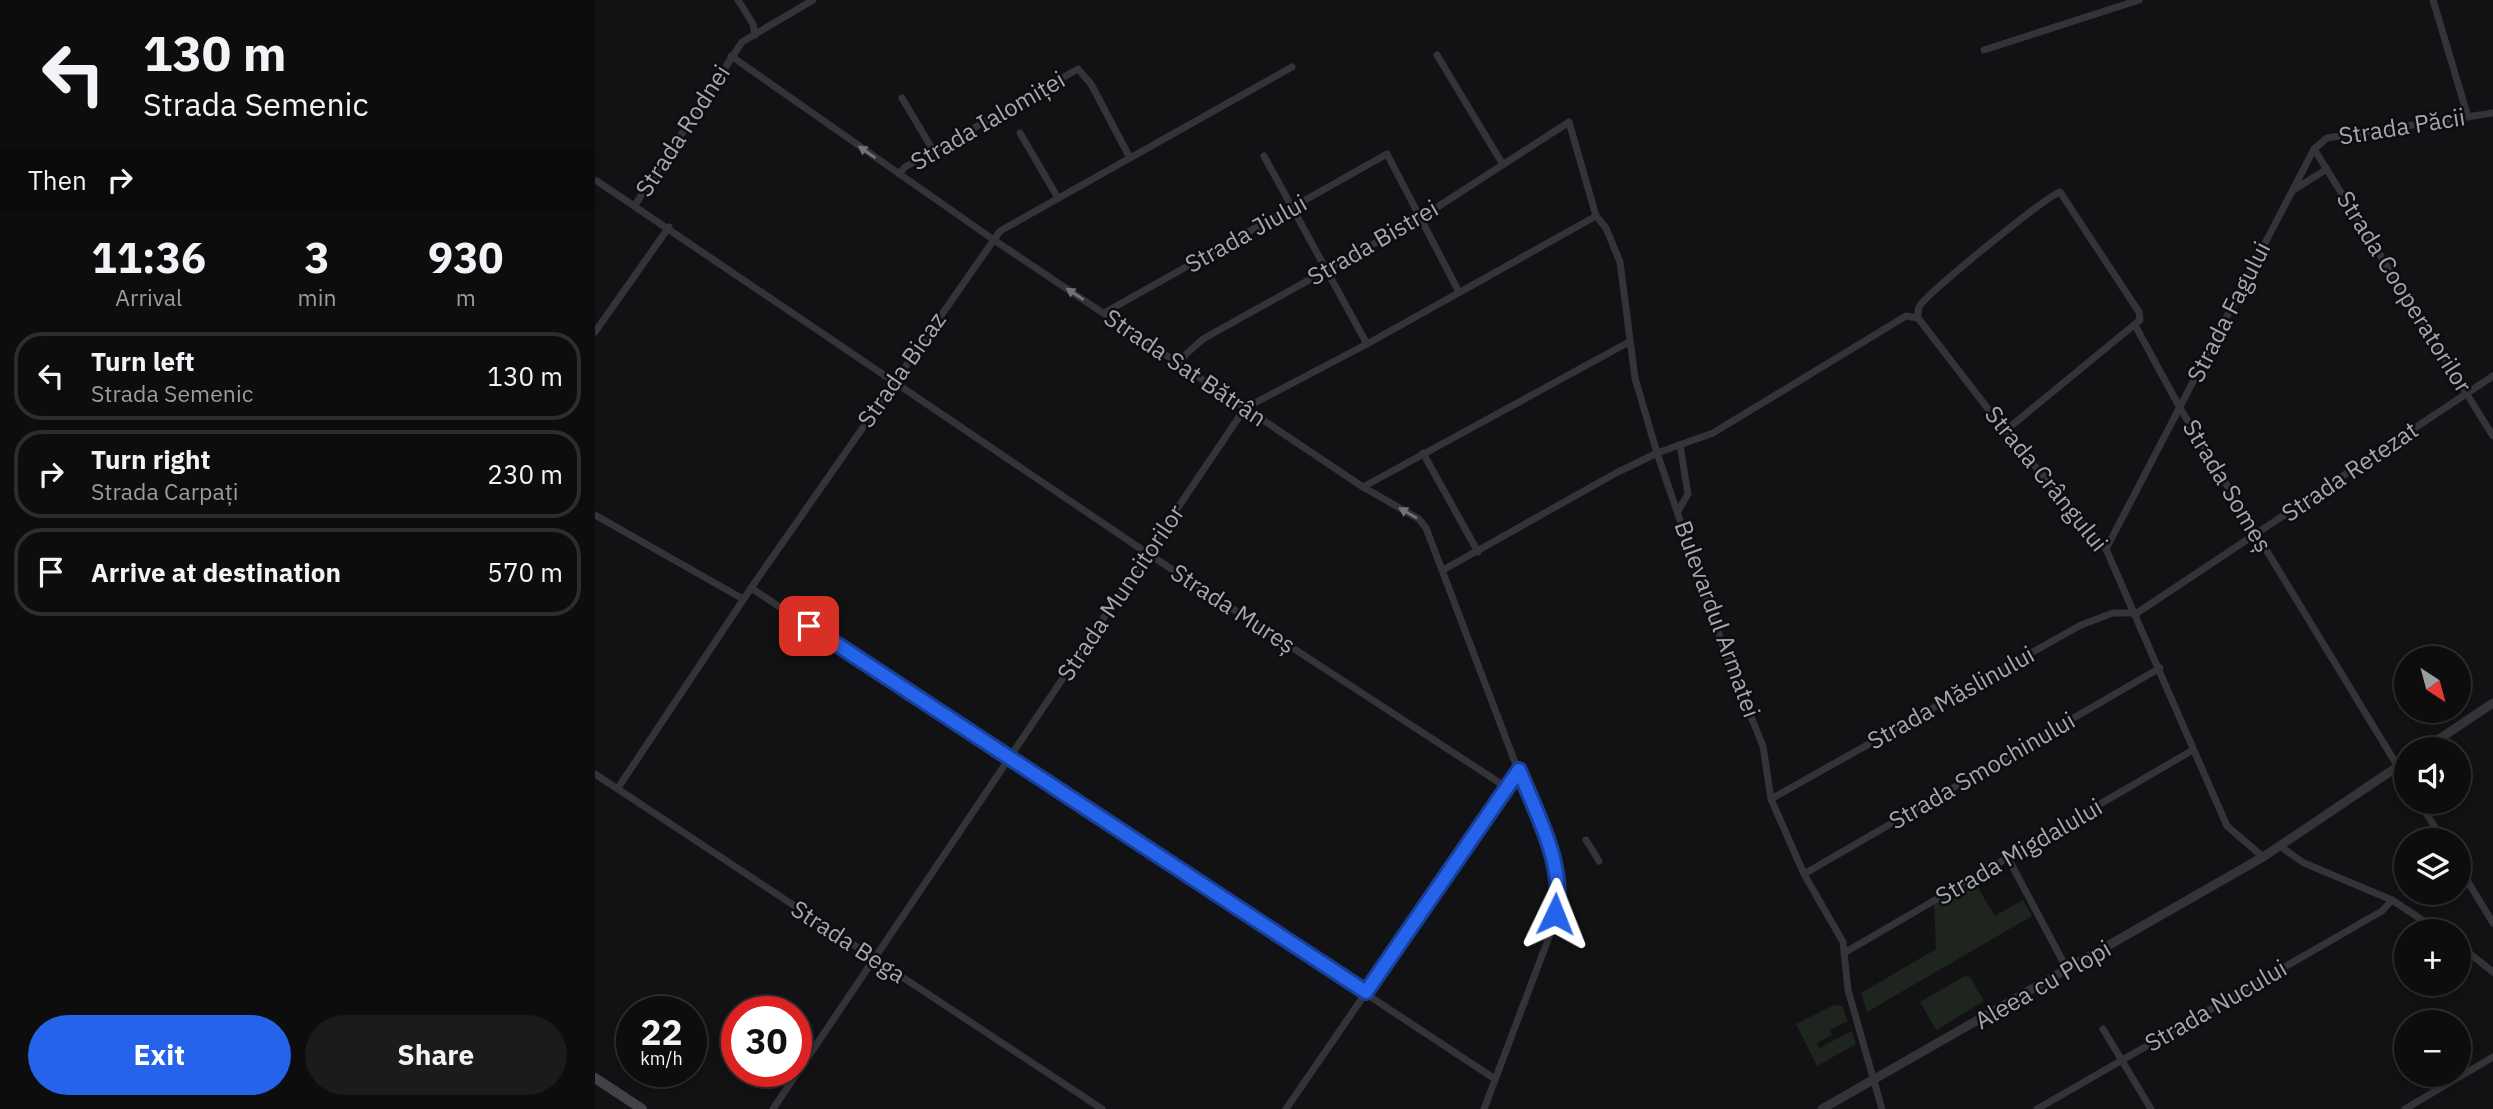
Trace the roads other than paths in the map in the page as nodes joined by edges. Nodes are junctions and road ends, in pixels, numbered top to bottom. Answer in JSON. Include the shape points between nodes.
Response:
{"nodes":[{"id":1,"x":738,"y":0,"type":"edge"},
{"id":2,"x":813,"y":0,"type":"edge"},
{"id":3,"x":2139,"y":0,"type":"edge"},
{"id":4,"x":2433,"y":0,"type":"edge"},
{"id":5,"x":755,"y":35,"type":"junction"},
{"id":6,"x":1985,"y":50,"type":"dead end"},
{"id":7,"x":1437,"y":55,"type":"dead end"},
{"id":8,"x":731,"y":56,"type":"junction"},
{"id":9,"x":1291,"y":67,"type":"dead end"},
{"id":10,"x":902,"y":98,"type":"dead end"},
{"id":11,"x":2493,"y":113,"type":"edge"},
{"id":12,"x":2467,"y":117,"type":"junction"},
{"id":13,"x":1569,"y":122,"type":"joint"},
{"id":14,"x":1020,"y":133,"type":"dead end"},
{"id":15,"x":2314,"y":149,"type":"junction"},
{"id":16,"x":933,"y":150,"type":"junction"},
{"id":17,"x":1264,"y":156,"type":"dead end"},
{"id":18,"x":1130,"y":158,"type":"junction"},
{"id":19,"x":1502,"y":163,"type":"junction"},
{"id":20,"x":2327,"y":169,"type":"junction"},
{"id":21,"x":899,"y":174,"type":"junction"},
{"id":22,"x":597,"y":181,"type":"dead end"},
{"id":23,"x":2292,"y":191,"type":"junction"},
{"id":24,"x":1058,"y":198,"type":"junction"},
{"id":25,"x":635,"y":205,"type":"junction"},
{"id":26,"x":1292,"y":208,"type":"junction"},
{"id":27,"x":1596,"y":216,"type":"junction"},
{"id":28,"x":1422,"y":217,"type":"junction"},
{"id":29,"x":669,"y":228,"type":"junction"},
{"id":30,"x":994,"y":240,"type":"junction"},
{"id":31,"x":1325,"y":270,"type":"junction"},
{"id":32,"x":1459,"y":292,"type":"junction"},
{"id":33,"x":1104,"y":313,"type":"junction"},
{"id":34,"x":1918,"y":318,"type":"junction"},
{"id":35,"x":2136,"y":327,"type":"junction"},
{"id":36,"x":595,"y":332,"type":"edge"},
{"id":37,"x":1629,"y":342,"type":"junction"},
{"id":38,"x":1367,"y":344,"type":"junction"},
{"id":39,"x":1180,"y":365,"type":"junction"},
{"id":40,"x":2493,"y":376,"type":"edge"},
{"id":41,"x":894,"y":381,"type":"junction"},
{"id":42,"x":2467,"y":393,"type":"junction"},
{"id":43,"x":1245,"y":408,"type":"junction"},
{"id":44,"x":2179,"y":408,"type":"junction"},
{"id":45,"x":2005,"y":431,"type":"junction"},
{"id":46,"x":2493,"y":436,"type":"edge"},
{"id":47,"x":1680,"y":445,"type":"junction"},
{"id":48,"x":1423,"y":453,"type":"junction"},
{"id":49,"x":1657,"y":453,"type":"junction"},
{"id":50,"x":1363,"y":487,"type":"junction"},
{"id":51,"x":1678,"y":511,"type":"junction"},
{"id":52,"x":595,"y":515,"type":"edge"},
{"id":53,"x":2256,"y":536,"type":"junction"},
{"id":54,"x":2106,"y":549,"type":"junction"},
{"id":55,"x":1478,"y":552,"type":"junction"},
{"id":56,"x":1147,"y":553,"type":"junction"},
{"id":57,"x":1443,"y":570,"type":"junction"},
{"id":58,"x":751,"y":588,"type":"junction"},
{"id":59,"x":743,"y":599,"type":"junction"},
{"id":60,"x":2137,"y":613,"type":"junction"},
{"id":61,"x":2160,"y":668,"type":"junction"},
{"id":62,"x":2493,"y":703,"type":"edge"},
{"id":63,"x":2442,"y":737,"type":"edge"},
{"id":64,"x":2193,"y":750,"type":"junction"},
{"id":65,"x":2394,"y":752,"type":"edge"},
{"id":66,"x":1011,"y":759,"type":"junction"},
{"id":67,"x":2394,"y":769,"type":"edge"},
{"id":68,"x":1519,"y":770,"type":"junction"},
{"id":69,"x":595,"y":774,"type":"edge"},
{"id":70,"x":1506,"y":787,"type":"junction"},
{"id":71,"x":618,"y":788,"type":"junction"},
{"id":72,"x":1771,"y":799,"type":"junction"},
{"id":73,"x":1586,"y":839,"type":"dead end"},
{"id":74,"x":2281,"y":847,"type":"junction"},
{"id":75,"x":2008,"y":858,"type":"junction"},
{"id":76,"x":2263,"y":858,"type":"junction"},
{"id":77,"x":1599,"y":861,"type":"dead end"},
{"id":78,"x":1804,"y":874,"type":"junction"},
{"id":79,"x":2471,"y":887,"type":"edge"},
{"id":80,"x":2392,"y":900,"type":"junction"},
{"id":81,"x":2421,"y":919,"type":"edge"},
{"id":82,"x":2493,"y":923,"type":"edge"},
{"id":83,"x":1844,"y":953,"type":"junction"},
{"id":84,"x":2471,"y":955,"type":"edge"},
{"id":85,"x":875,"y":959,"type":"junction"},
{"id":86,"x":2068,"y":971,"type":"junction"},
{"id":87,"x":2493,"y":972,"type":"edge"},
{"id":88,"x":1366,"y":992,"type":"junction"},
{"id":89,"x":2103,"y":1029,"type":"dead end"},
{"id":90,"x":2493,"y":1057,"type":"edge"},
{"id":91,"x":2122,"y":1060,"type":"junction"},
{"id":92,"x":595,"y":1078,"type":"edge"},
{"id":93,"x":1495,"y":1079,"type":"junction"},
{"id":94,"x":1873,"y":1080,"type":"junction"},
{"id":95,"x":642,"y":1109,"type":"edge"},
{"id":96,"x":773,"y":1109,"type":"edge"},
{"id":97,"x":1102,"y":1109,"type":"edge"},
{"id":98,"x":1286,"y":1109,"type":"edge"},
{"id":99,"x":1484,"y":1109,"type":"edge"},
{"id":100,"x":1822,"y":1109,"type":"edge"},
{"id":101,"x":1882,"y":1109,"type":"edge"},
{"id":102,"x":2037,"y":1109,"type":"edge"},
{"id":103,"x":2151,"y":1109,"type":"edge"},
{"id":104,"x":2405,"y":1109,"type":"edge"}],
"edges":[{"from":1,"to":5,"type":"street"},
{"from":2,"to":5,"type":"street","name":"Strada Rodnei"},
{"from":3,"to":6,"type":"street"},
{"from":4,"to":12,"type":"street"},
{"from":5,"to":8,"type":"street","name":"Strada Rodnei"},
{"from":7,"to":19,"type":"street"},
{"from":21,"to":8,"type":"street","name":"Strada Sat Bătrân","one_way":true},
{"from":8,"to":25,"type":"street","name":"Strada Rodnei"},
{"from":9,"to":18,"type":"street","name":"Strada Bicaz"},
{"from":10,"to":16,"type":"street"},
{"from":11,"to":12,"type":"street","name":"Strada Păcii"},
{"from":12,"to":15,"type":"street","name":"Strada Păcii","via":[[2327,138]]},
{"from":13,"to":19,"type":"street","name":"Strada Bistrei"},
{"from":13,"to":27,"type":"street","name":"Bulevardul Armatei"},
{"from":14,"to":24,"type":"street"},
{"from":15,"to":20,"type":"street","name":"Strada Cooperatorilor"},
{"from":15,"to":23,"type":"street","name":"Strada Fagului"},
{"from":16,"to":18,"type":"street","name":"Strada Ialomiței","via":[[1078,69],[1091,84]]},
{"from":16,"to":21,"type":"street","name":"Strada Ialomiței"},
{"from":17,"to":26,"type":"street"},
{"from":18,"to":24,"type":"street","name":"Strada Bicaz"},
{"from":19,"to":28,"type":"street","name":"Strada Bistrei"},
{"from":20,"to":23,"type":"street"},
{"from":20,"to":42,"type":"street","name":"Strada Cooperatorilor"},
{"from":21,"to":30,"type":"street","name":"Strada Sat Bătrân"},
{"from":22,"to":25,"type":"street","name":"Strada Mureș"},
{"from":23,"to":44,"type":"street","name":"Strada Fagului"},
{"from":24,"to":30,"type":"street","name":"Strada Bicaz","via":[[1000,231]]},
{"from":25,"to":29,"type":"street","name":"Strada Mureș"},
{"from":26,"to":28,"type":"street","name":"Strada Jiului","via":[[1388,154]]},
{"from":26,"to":31,"type":"street"},
{"from":26,"to":33,"type":"street","name":"Strada Jiului"},
{"from":27,"to":32,"type":"street","name":"Strada Muncitorilor"},
{"from":27,"to":37,"type":"street","name":"Bulevardul Armatei","via":[[1620,262]]},
{"from":28,"to":31,"type":"street","name":"Strada Bistrei"},
{"from":28,"to":32,"type":"street"},
{"from":29,"to":36,"type":"street","name":"Strada Rodnei"},
{"from":29,"to":41,"type":"street","name":"Strada Mureș"},
{"from":33,"to":30,"type":"street","name":"Strada Sat Bătrân","one_way":true},
{"from":30,"to":41,"type":"street","name":"Strada Bicaz"},
{"from":31,"to":38,"type":"street"},
{"from":31,"to":39,"type":"street","name":"Strada Bistrei","via":[[1203,339]]},
{"from":32,"to":38,"type":"street","name":"Strada Muncitorilor"},
{"from":33,"to":39,"type":"street","name":"Strada Sat Bătrân"},
{"from":34,"to":35,"type":"street","name":"Strada Someș","via":[[1918,308],[1932,294],[2060,192],[2139,312]]},
{"from":34,"to":45,"type":"street","name":"Strada Crângului"},
{"from":34,"to":47,"type":"street","via":[[1906,316],[1713,432]]},
{"from":35,"to":44,"type":"street","name":"Strada Someș"},
{"from":35,"to":45,"type":"street"},
{"from":37,"to":48,"type":"street"},
{"from":37,"to":49,"type":"street","name":"Bulevardul Armatei","via":[[1638,393]]},
{"from":38,"to":43,"type":"street","name":"Strada Muncitorilor"},
{"from":39,"to":43,"type":"street","name":"Strada Sat Bătrân"},
{"from":40,"to":42,"type":"street","name":"Strada Retezat"},
{"from":41,"to":56,"type":"street","name":"Strada Mureș"},
{"from":41,"to":58,"type":"street","name":"Strada Bicaz"},
{"from":42,"to":46,"type":"street","name":"Strada Cooperatorilor"},
{"from":42,"to":53,"type":"street","name":"Strada Retezat"},
{"from":43,"to":50,"type":"street","name":"Strada Sat Bătrân"},
{"from":43,"to":56,"type":"street","name":"Strada Muncitorilor"},
{"from":44,"to":53,"type":"street","name":"Strada Someș"},
{"from":44,"to":54,"type":"street","name":"Strada Fagului"},
{"from":45,"to":54,"type":"street","name":"Strada Crângului"},
{"from":47,"to":49,"type":"street"},
{"from":47,"to":51,"type":"street","via":[[1688,494]]},
{"from":48,"to":50,"type":"street"},
{"from":48,"to":55,"type":"street"},
{"from":49,"to":51,"type":"street","name":"Bulevardul Armatei"},
{"from":49,"to":55,"type":"street"},
{"from":57,"to":50,"type":"street","name":"Strada Sat Bătrân","one_way":true,"via":[[1419,519]]},
{"from":51,"to":72,"type":"street","name":"Bulevardul Armatei","via":[[1728,660],[1763,746]]},
{"from":52,"to":59,"type":"street"},
{"from":53,"to":60,"type":"street","name":"Strada Retezat"},
{"from":53,"to":65,"type":"street","name":"Strada Someș"},
{"from":54,"to":60,"type":"street","name":"Strada Crângului"},
{"from":55,"to":57,"type":"street"},
{"from":56,"to":66,"type":"street","name":"Strada Muncitorilor"},
{"from":56,"to":70,"type":"street","name":"Strada Mureș"},
{"from":57,"to":68,"type":"street","name":"Strada Sat Bătrân"},
{"from":58,"to":59,"type":"street","name":"Strada Bicaz"},
{"from":58,"to":66,"type":"street"},
{"from":59,"to":71,"type":"street","name":"Strada Bicaz"},
{"from":60,"to":61,"type":"street","name":"Strada Crângului"},
{"from":60,"to":72,"type":"street","name":"Strada Măslinului","via":[[2113,613],[2081,625]]},
{"from":61,"to":64,"type":"street","name":"Strada Crângului"},
{"from":61,"to":78,"type":"street","name":"Strada Smochinului"},
{"from":62,"to":63,"type":"street"},
{"from":64,"to":75,"type":"street","name":"Strada Migdalului"},
{"from":64,"to":76,"type":"street","name":"Strada Crângului","via":[[2227,826]]},
{"from":66,"to":85,"type":"street","name":"Strada Muncitorilor"},
{"from":66,"to":88,"type":"street"},
{"from":67,"to":74,"type":"street","name":"Aleea cu Plopi"},
{"from":68,"to":70,"type":"street"},
{"from":68,"to":93,"type":"street","name":"Strada Sat Bătrân","via":[[1551,857],[1559,900]]},
{"from":69,"to":71,"type":"street","name":"Strada Bega"},
{"from":70,"to":88,"type":"street"},
{"from":71,"to":85,"type":"street","name":"Strada Bega"},
{"from":72,"to":78,"type":"street","name":"Bulevardul Armatei"},
{"from":73,"to":77,"type":"street"},
{"from":74,"to":76,"type":"street","name":"Aleea cu Plopi"},
{"from":74,"to":80,"type":"street","via":[[2304,863]]},
{"from":75,"to":83,"type":"street","name":"Strada Migdalului"},
{"from":75,"to":86,"type":"street"},
{"from":76,"to":86,"type":"street","name":"Aleea cu Plopi"},
{"from":78,"to":83,"type":"street","name":"Bulevardul Armatei","via":[[1843,942]]},
{"from":79,"to":82,"type":"street"},
{"from":80,"to":81,"type":"street"},
{"from":80,"to":91,"type":"street","name":"Strada Nucului","via":[[2382,911]]},
{"from":83,"to":94,"type":"street","name":"Bulevardul Armatei","via":[[1848,990]]},
{"from":84,"to":87,"type":"street"},
{"from":85,"to":96,"type":"street","name":"Strada Muncitorilor"},
{"from":85,"to":97,"type":"street","name":"Strada Bega"},
{"from":86,"to":94,"type":"street","name":"Aleea cu Plopi"},
{"from":88,"to":93,"type":"street"},
{"from":88,"to":98,"type":"street"},
{"from":89,"to":91,"type":"street"},
{"from":90,"to":104,"type":"street"},
{"from":91,"to":102,"type":"street","name":"Strada Nucului"},
{"from":91,"to":103,"type":"street"},
{"from":92,"to":95,"type":"main road"},
{"from":93,"to":99,"type":"street","name":"Strada Sat Bătrân"},
{"from":94,"to":100,"type":"street","name":"Aleea cu Plopi"},
{"from":94,"to":101,"type":"street","name":"Bulevardul Armatei"}]}
